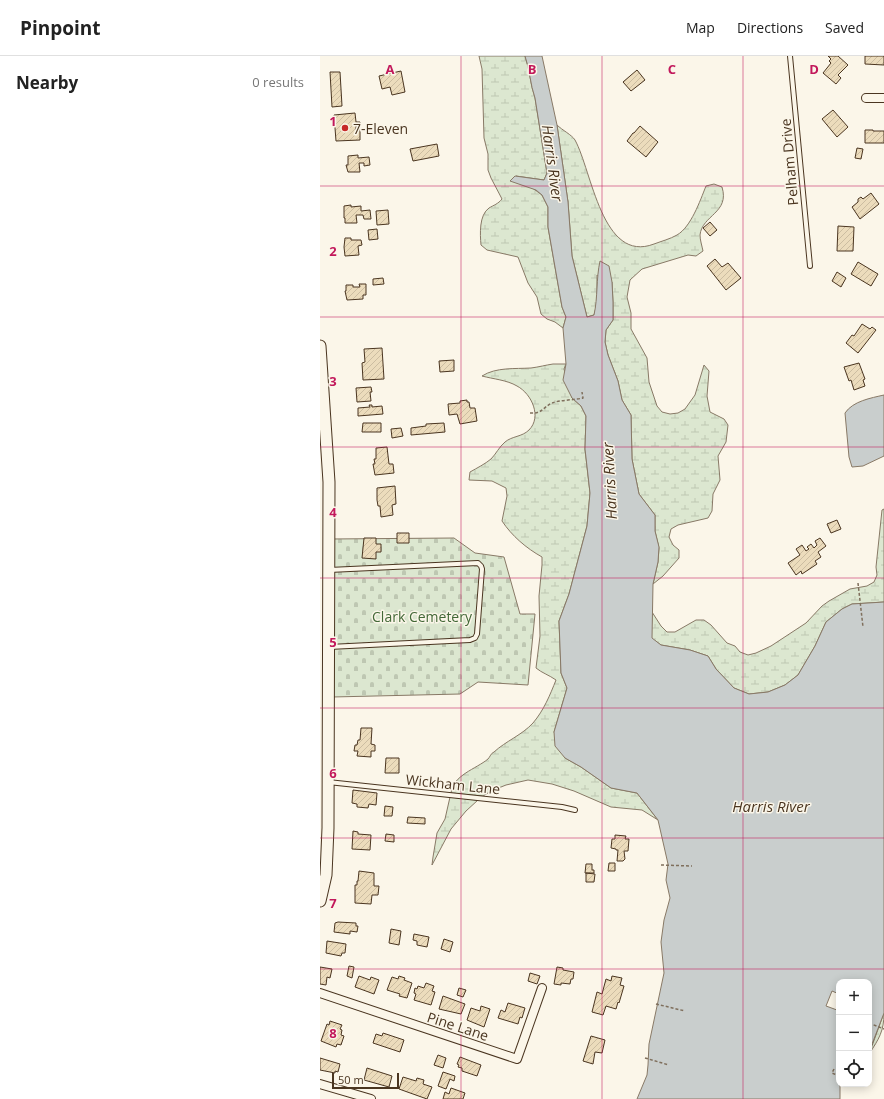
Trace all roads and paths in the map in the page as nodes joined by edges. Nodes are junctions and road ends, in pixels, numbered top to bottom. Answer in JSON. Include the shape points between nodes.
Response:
{"nodes":[{"id":1,"x":790,"y":56,"type":"edge"},
{"id":2,"x":866,"y":98,"type":"dead end"},
{"id":3,"x":884,"y":98,"type":"edge"},
{"id":4,"x":810,"y":266,"type":"dead end"},
{"id":5,"x":320,"y":346,"type":"edge"},
{"id":6,"x":582,"y":392,"type":"dead end"},
{"id":7,"x":530,"y":413,"type":"dead end"},
{"id":8,"x":328,"y":570,"type":"junction"},
{"id":9,"x":858,"y":583,"type":"dead end"},
{"id":10,"x":863,"y":627,"type":"dead end"},
{"id":11,"x":329,"y":647,"type":"junction"},
{"id":12,"x":328,"y":782,"type":"junction"},
{"id":13,"x":575,"y":810,"type":"dead end"},
{"id":14,"x":661,"y":865,"type":"dead end"},
{"id":15,"x":692,"y":866,"type":"dead end"},
{"id":16,"x":320,"y":901,"type":"edge"},
{"id":17,"x":542,"y":988,"type":"dead end"},
{"id":18,"x":320,"y":994,"type":"edge"},
{"id":19,"x":656,"y":1004,"type":"dead end"},
{"id":20,"x":685,"y":1011,"type":"dead end"},
{"id":21,"x":872,"y":1024,"type":"edge"},
{"id":22,"x":884,"y":1029,"type":"edge"},
{"id":23,"x":645,"y":1058,"type":"dead end"},
{"id":24,"x":669,"y":1065,"type":"dead end"},
{"id":25,"x":834,"y":1069,"type":"dead end"},
{"id":26,"x":836,"y":1075,"type":"edge"},
{"id":27,"x":320,"y":1084,"type":"edge"},
{"id":28,"x":371,"y":1099,"type":"edge"}],
"edges":[{"from":1,"to":4,"type":"lane","name":"Pelham Drive"},
{"from":2,"to":3,"type":"street"},
{"from":5,"to":8,"type":"street","via":[[329,482]]},
{"from":6,"to":7,"type":"path","via":[[583,398],[552,403],[542,411]]},
{"from":8,"to":11,"type":"street"},
{"from":8,"to":11,"type":"lane","via":[[478,563],[482,570],[475,638]]},
{"from":9,"to":10,"type":"path"},
{"from":11,"to":12,"type":"street"},
{"from":12,"to":13,"type":"lane","name":"Wickham Lane"},
{"from":12,"to":16,"type":"street","via":[[326,875]]},
{"from":14,"to":15,"type":"path"},
{"from":17,"to":18,"type":"street","name":"Pine Lane","via":[[517,1059]]},
{"from":19,"to":20,"type":"path"},
{"from":21,"to":22,"type":"path"},
{"from":23,"to":24,"type":"path"},
{"from":25,"to":26,"type":"path","via":[[832,1073]]},
{"from":27,"to":28,"type":"street"}]}
